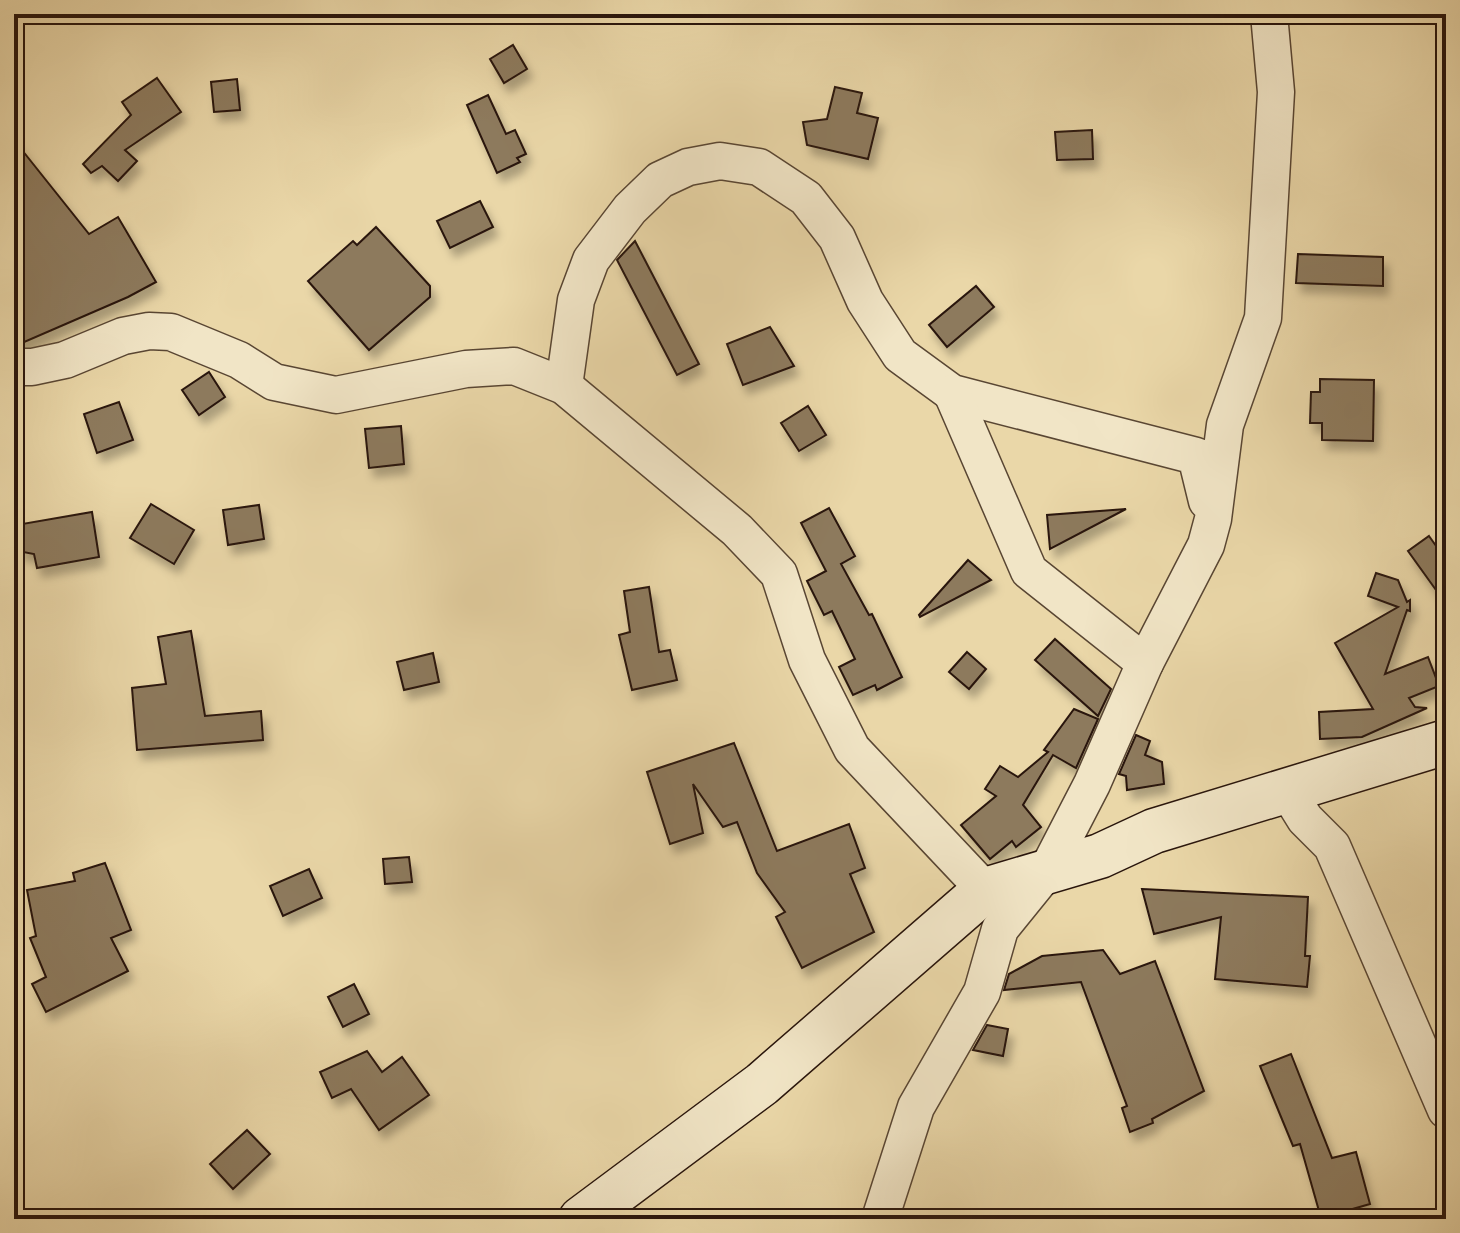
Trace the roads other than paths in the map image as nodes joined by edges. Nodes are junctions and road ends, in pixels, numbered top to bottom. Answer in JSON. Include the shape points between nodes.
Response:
{"nodes":[{"id":1,"x":1269,"y":14,"type":"edge"},
{"id":2,"x":14,"y":367,"type":"edge"},
{"id":3,"x":564,"y":386,"type":"junction"},
{"id":4,"x":952,"y":393,"type":"junction"},
{"id":5,"x":1213,"y":519,"type":"junction"},
{"id":6,"x":1145,"y":663,"type":"junction"},
{"id":7,"x":1446,"y":742,"type":"edge"},
{"id":8,"x":1287,"y":790,"type":"junction"},
{"id":9,"x":1047,"y":871,"type":"junction"},
{"id":10,"x":985,"y":890,"type":"junction"},
{"id":11,"x":1446,"y":1110,"type":"edge"},
{"id":12,"x":581,"y":1219,"type":"edge"},
{"id":13,"x":880,"y":1219,"type":"edge"}],
"edges":[{"from":1,"to":5,"type":"street","via":[[1276,92],[1263,318],[1225,425]]},
{"from":2,"to":3,"type":"street","via":[[65,360],[149,331],[171,332],[239,360],[274,382],[336,395],[466,369],[514,366]]},
{"from":3,"to":4,"type":"street","via":[[576,300],[591,260],[660,180],[720,161],[759,167],[806,198],[837,238],[865,301],[900,355]]},
{"from":3,"to":10,"type":"street","via":[[737,530],[779,574],[807,660],[852,749]]},
{"from":4,"to":5,"type":"street","via":[[1196,456]]},
{"from":4,"to":6,"type":"street","via":[[1029,571]]},
{"from":5,"to":6,"type":"street","via":[[1206,545]]},
{"from":6,"to":9,"type":"street"},
{"from":7,"to":8,"type":"main road"},
{"from":8,"to":9,"type":"main road"},
{"from":8,"to":11,"type":"street","via":[[1305,819],[1332,846]]},
{"from":9,"to":10,"type":"main road"},
{"from":9,"to":13,"type":"street","via":[[1000,929],[982,992],[916,1107]]},
{"from":10,"to":12,"type":"main road","via":[[762,1084]]}]}
